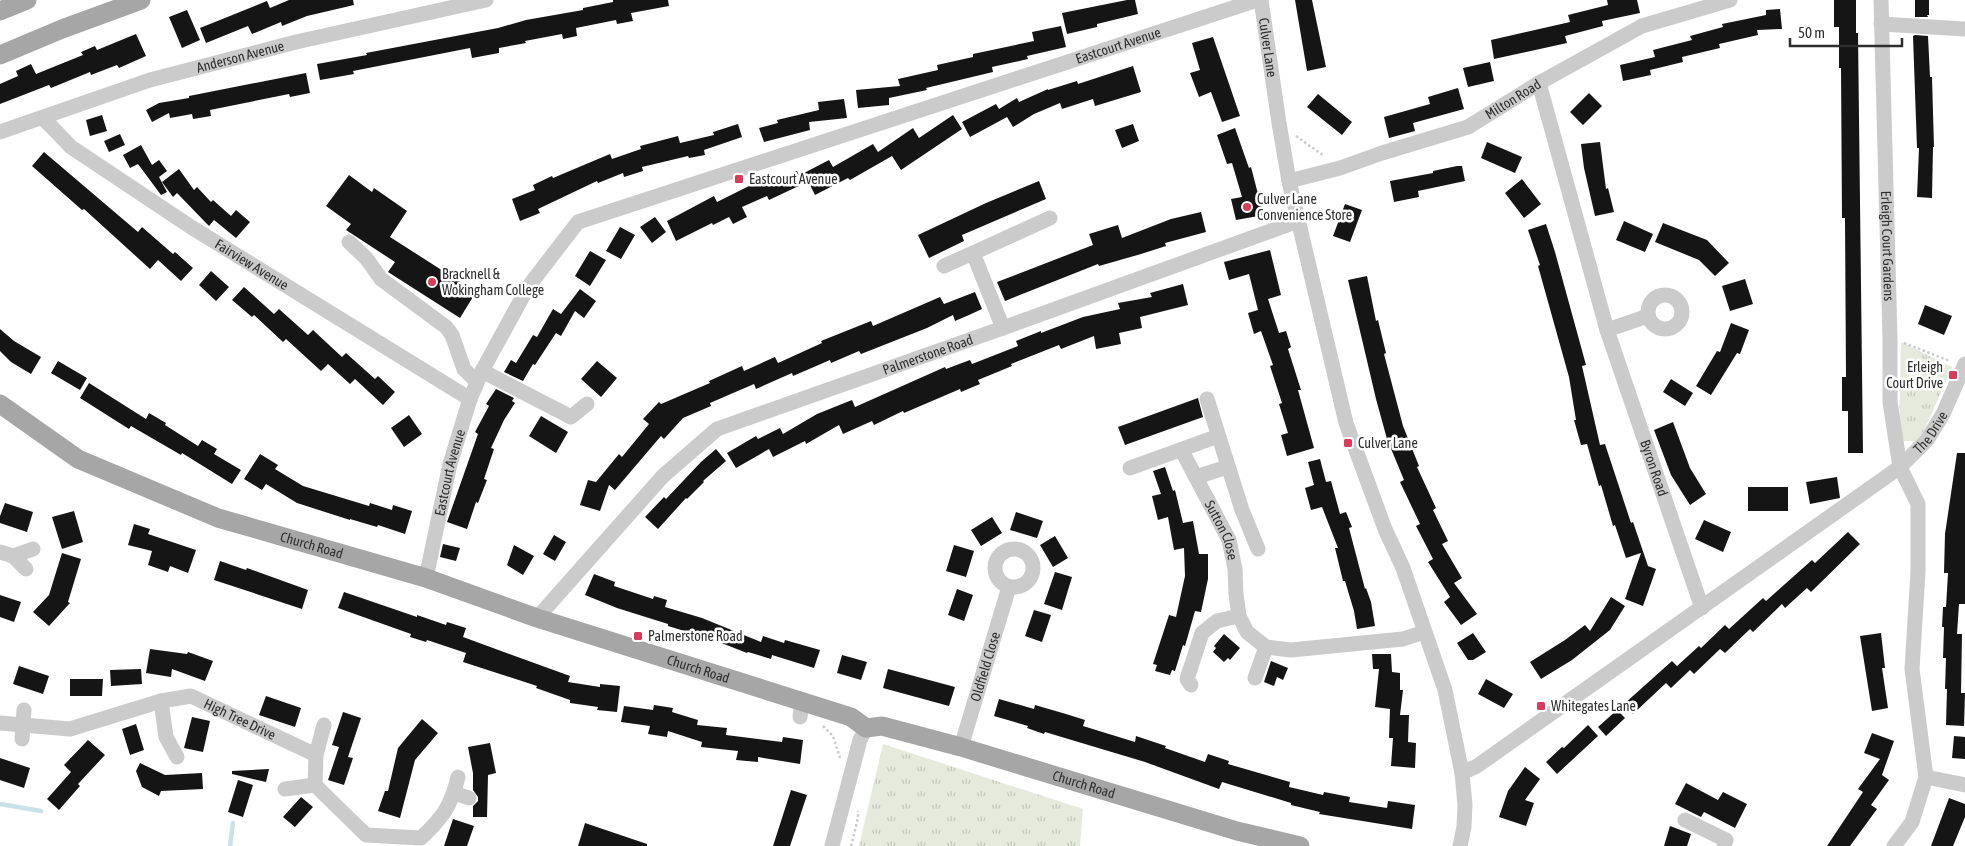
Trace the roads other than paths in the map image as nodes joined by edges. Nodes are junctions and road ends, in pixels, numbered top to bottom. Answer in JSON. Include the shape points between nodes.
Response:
{"nodes":[{"id":1,"x":27,"y":0,"type":"edge"},
{"id":2,"x":141,"y":0,"type":"edge"},
{"id":3,"x":486,"y":0,"type":"edge"},
{"id":4,"x":1256,"y":0,"type":"edge"},
{"id":5,"x":1261,"y":0,"type":"edge"},
{"id":6,"x":1730,"y":0,"type":"edge"},
{"id":7,"x":1882,"y":0,"type":"edge"},
{"id":8,"x":0,"y":11,"type":"edge"},
{"id":9,"x":1881,"y":24,"type":"junction"},
{"id":10,"x":1965,"y":29,"type":"edge"},
{"id":11,"x":0,"y":55,"type":"edge"},
{"id":12,"x":1539,"y":83,"type":"junction"},
{"id":13,"x":43,"y":118,"type":"junction"},
{"id":14,"x":0,"y":132,"type":"edge"},
{"id":15,"x":1290,"y":181,"type":"junction"},
{"id":16,"x":1050,"y":218,"type":"dead end"},
{"id":17,"x":1298,"y":221,"type":"junction"},
{"id":18,"x":349,"y":242,"type":"dead end"},
{"id":19,"x":973,"y":253,"type":"junction"},
{"id":20,"x":944,"y":266,"type":"dead end"},
{"id":21,"x":1648,"y":316,"type":"dead end"},
{"id":22,"x":1003,"y":328,"type":"junction"},
{"id":23,"x":1607,"y":330,"type":"junction"},
{"id":24,"x":1964,"y":365,"type":"edge"},
{"id":25,"x":479,"y":377,"type":"junction"},
{"id":26,"x":470,"y":399,"type":"junction"},
{"id":27,"x":1207,"y":399,"type":"dead end"},
{"id":28,"x":0,"y":404,"type":"edge"},
{"id":29,"x":587,"y":404,"type":"dead end"},
{"id":30,"x":1210,"y":440,"type":"dead end"},
{"id":31,"x":1182,"y":451,"type":"junction"},
{"id":32,"x":1227,"y":467,"type":"junction"},
{"id":33,"x":1900,"y":467,"type":"junction"},
{"id":34,"x":1130,"y":468,"type":"dead end"},
{"id":35,"x":1196,"y":477,"type":"junction"},
{"id":36,"x":34,"y":549,"type":"dead end"},
{"id":37,"x":1258,"y":549,"type":"dead end"},
{"id":38,"x":6,"y":554,"type":"edge"},
{"id":39,"x":26,"y":569,"type":"dead end"},
{"id":40,"x":426,"y":578,"type":"junction"},
{"id":41,"x":1009,"y":587,"type":"dead end"},
{"id":42,"x":1702,"y":608,"type":"junction"},
{"id":43,"x":1239,"y":616,"type":"junction"},
{"id":44,"x":537,"y":618,"type":"junction"},
{"id":45,"x":1424,"y":632,"type":"junction"},
{"id":46,"x":1266,"y":647,"type":"junction"},
{"id":47,"x":1255,"y":678,"type":"dead end"},
{"id":48,"x":1191,"y":685,"type":"dead end"},
{"id":49,"x":161,"y":701,"type":"junction"},
{"id":50,"x":0,"y":723,"type":"edge"},
{"id":51,"x":324,"y":725,"type":"dead end"},
{"id":52,"x":866,"y":728,"type":"junction"},
{"id":53,"x":961,"y":747,"type":"junction"},
{"id":54,"x":316,"y":755,"type":"junction"},
{"id":55,"x":177,"y":757,"type":"dead end"},
{"id":56,"x":1462,"y":774,"type":"junction"},
{"id":57,"x":1926,"y":777,"type":"junction"},
{"id":58,"x":458,"y":778,"type":"dead end"},
{"id":59,"x":315,"y":785,"type":"junction"},
{"id":60,"x":1965,"y":785,"type":"edge"},
{"id":61,"x":285,"y":790,"type":"dead end"},
{"id":62,"x":454,"y":793,"type":"junction"},
{"id":63,"x":469,"y":798,"type":"dead end"},
{"id":64,"x":1685,"y":820,"type":"dead end"},
{"id":65,"x":1249,"y":840,"type":"edge"},
{"id":66,"x":832,"y":846,"type":"edge"},
{"id":67,"x":1300,"y":846,"type":"edge"},
{"id":68,"x":1460,"y":846,"type":"edge"},
{"id":69,"x":1724,"y":846,"type":"edge"},
{"id":70,"x":1894,"y":846,"type":"edge"}],
"edges":[{"from":1,"to":8,"type":"main road"},
{"from":2,"to":11,"type":"main road"},
{"from":3,"to":13,"type":"street","name":"Anderson Avenue","via":[[296,42],[150,80]]},
{"from":4,"to":25,"type":"street","name":"Eastcourt Avenue","via":[[578,222],[528,287]]},
{"from":5,"to":15,"type":"street","name":"Culver Lane"},
{"from":6,"to":12,"type":"street","name":"Milton Road","via":[[1642,26]]},
{"from":7,"to":9,"type":"street","name":"Erleigh Court Gardens"},
{"from":9,"to":10,"type":"street"},
{"from":9,"to":33,"type":"street","name":"Erleigh Court Gardens","via":[[1890,402]]},
{"from":12,"to":15,"type":"street","name":"Milton Road","via":[[1468,127]]},
{"from":12,"to":23,"type":"street","name":"Byron Road"},
{"from":13,"to":14,"type":"street","name":"Anderson Avenue"},
{"from":13,"to":26,"type":"street","name":"Fairview Avenue","via":[[71,147],[191,227]]},
{"from":15,"to":17,"type":"street","name":"Culver Lane"},
{"from":16,"to":19,"type":"street"},
{"from":17,"to":22,"type":"street","name":"Palmerstone Road"},
{"from":17,"to":45,"type":"street","name":"Culver Lane","via":[[1346,423],[1403,568]]},
{"from":18,"to":25,"type":"street","via":[[381,279],[446,327],[464,369]]},
{"from":19,"to":20,"type":"street"},
{"from":19,"to":22,"type":"street"},
{"from":21,"to":23,"type":"street"},
{"from":22,"to":44,"type":"street","name":"Palmerstone Road","via":[[717,429],[663,476]]},
{"from":23,"to":42,"type":"street","name":"Byron Road"},
{"from":24,"to":33,"type":"street","name":"The Drive","via":[[1928,440]]},
{"from":25,"to":26,"type":"street","name":"Eastcourt Avenue"},
{"from":25,"to":29,"type":"street","via":[[571,417]]},
{"from":26,"to":40,"type":"street","name":"Eastcourt Avenue","via":[[450,464]]},
{"from":27,"to":32,"type":"street"},
{"from":28,"to":40,"type":"main road","name":"Church Road","via":[[78,459],[218,518]]},
{"from":30,"to":31,"type":"street"},
{"from":31,"to":34,"type":"street"},
{"from":31,"to":35,"type":"street","name":"Sutton Close"},
{"from":32,"to":35,"type":"street"},
{"from":32,"to":37,"type":"street"},
{"from":33,"to":42,"type":"street"},
{"from":33,"to":57,"type":"street","via":[[1918,504],[1912,669]]},
{"from":35,"to":43,"type":"street","name":"Sutton Close","via":[[1229,540]]},
{"from":36,"to":38,"type":"street"},
{"from":38,"to":39,"type":"street"},
{"from":40,"to":44,"type":"main road","name":"Church Road"},
{"from":41,"to":53,"type":"street","name":"Oldfield Close"},
{"from":42,"to":56,"type":"street"},
{"from":43,"to":46,"type":"street","name":"Sutton Close","via":[[1247,632]]},
{"from":43,"to":48,"type":"street","via":[[1217,621],[1202,633],[1187,679]]},
{"from":44,"to":52,"type":"main road","name":"Church Road","via":[[801,709],[851,717]]},
{"from":45,"to":46,"type":"street","via":[[1403,639],[1291,650]]},
{"from":45,"to":56,"type":"street","name":"Culver Lane","via":[[1445,690]]},
{"from":46,"to":47,"type":"street"},
{"from":49,"to":50,"type":"street","name":"High Tree Drive","via":[[70,728]]},
{"from":49,"to":54,"type":"street","name":"High Tree Drive","via":[[191,696]]},
{"from":49,"to":55,"type":"street","via":[[166,737]]},
{"from":51,"to":54,"type":"street"},
{"from":52,"to":53,"type":"main road","name":"Church Road","via":[[882,726]]},
{"from":52,"to":66,"type":"street"},
{"from":53,"to":65,"type":"main road","name":"Church Road"},
{"from":54,"to":59,"type":"street"},
{"from":56,"to":68,"type":"street","name":"Culver Lane","via":[[1464,827]]},
{"from":57,"to":60,"type":"street"},
{"from":57,"to":70,"type":"street","via":[[1912,822]]},
{"from":58,"to":62,"type":"street"},
{"from":59,"to":61,"type":"street"},
{"from":59,"to":62,"type":"street","via":[[366,835],[375,836],[421,838],[442,817]]},
{"from":62,"to":63,"type":"street"},
{"from":64,"to":69,"type":"street","via":[[1726,840]]},
{"from":65,"to":67,"type":"main road","name":"Church Road"}]}
